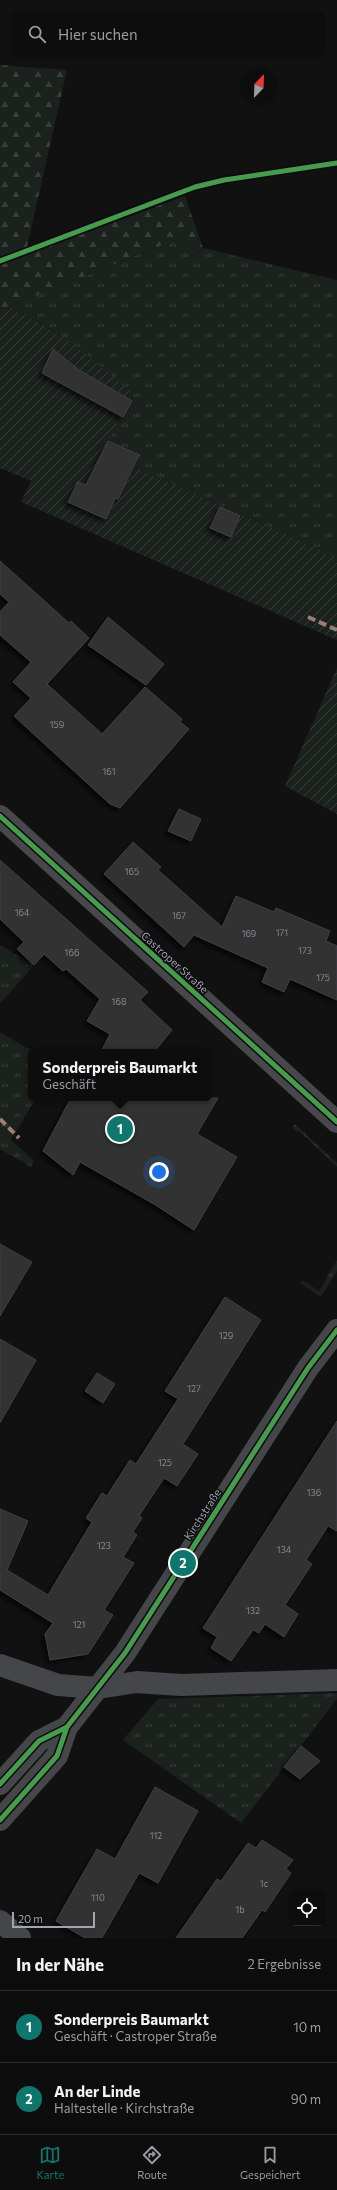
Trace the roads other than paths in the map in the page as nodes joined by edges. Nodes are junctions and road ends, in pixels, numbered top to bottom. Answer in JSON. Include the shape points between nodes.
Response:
{"nodes":[{"id":1,"x":0,"y":816,"type":"edge"},
{"id":2,"x":337,"y":1122,"type":"edge"},
{"id":3,"x":337,"y":1330,"type":"edge"},
{"id":4,"x":0,"y":1665,"type":"edge"},
{"id":5,"x":337,"y":1680,"type":"edge"},
{"id":6,"x":98,"y":1688,"type":"junction"},
{"id":7,"x":67,"y":1727,"type":"junction"},
{"id":8,"x":0,"y":1784,"type":"edge"},
{"id":9,"x":0,"y":1820,"type":"edge"},
{"id":10,"x":0,"y":1921,"type":"edge"},
{"id":11,"x":20,"y":1938,"type":"edge"}],
"edges":[{"from":1,"to":2,"type":"main road","name":"Castroper Straße"},
{"from":3,"to":6,"type":"street","name":"Kirchstraße","via":[[308,1368],[125,1653]]},
{"from":4,"to":6,"type":"street","via":[[58,1685]]},
{"from":5,"to":6,"type":"street","via":[[181,1685],[137,1682]]},
{"from":6,"to":7,"type":"street","name":"Kirchstraße"},
{"from":7,"to":8,"type":"street","name":"Kirchstraße","via":[[40,1741]]},
{"from":7,"to":9,"type":"street","name":"Kirchstraße","via":[[57,1756]]},
{"from":10,"to":11,"type":"street"}]}
